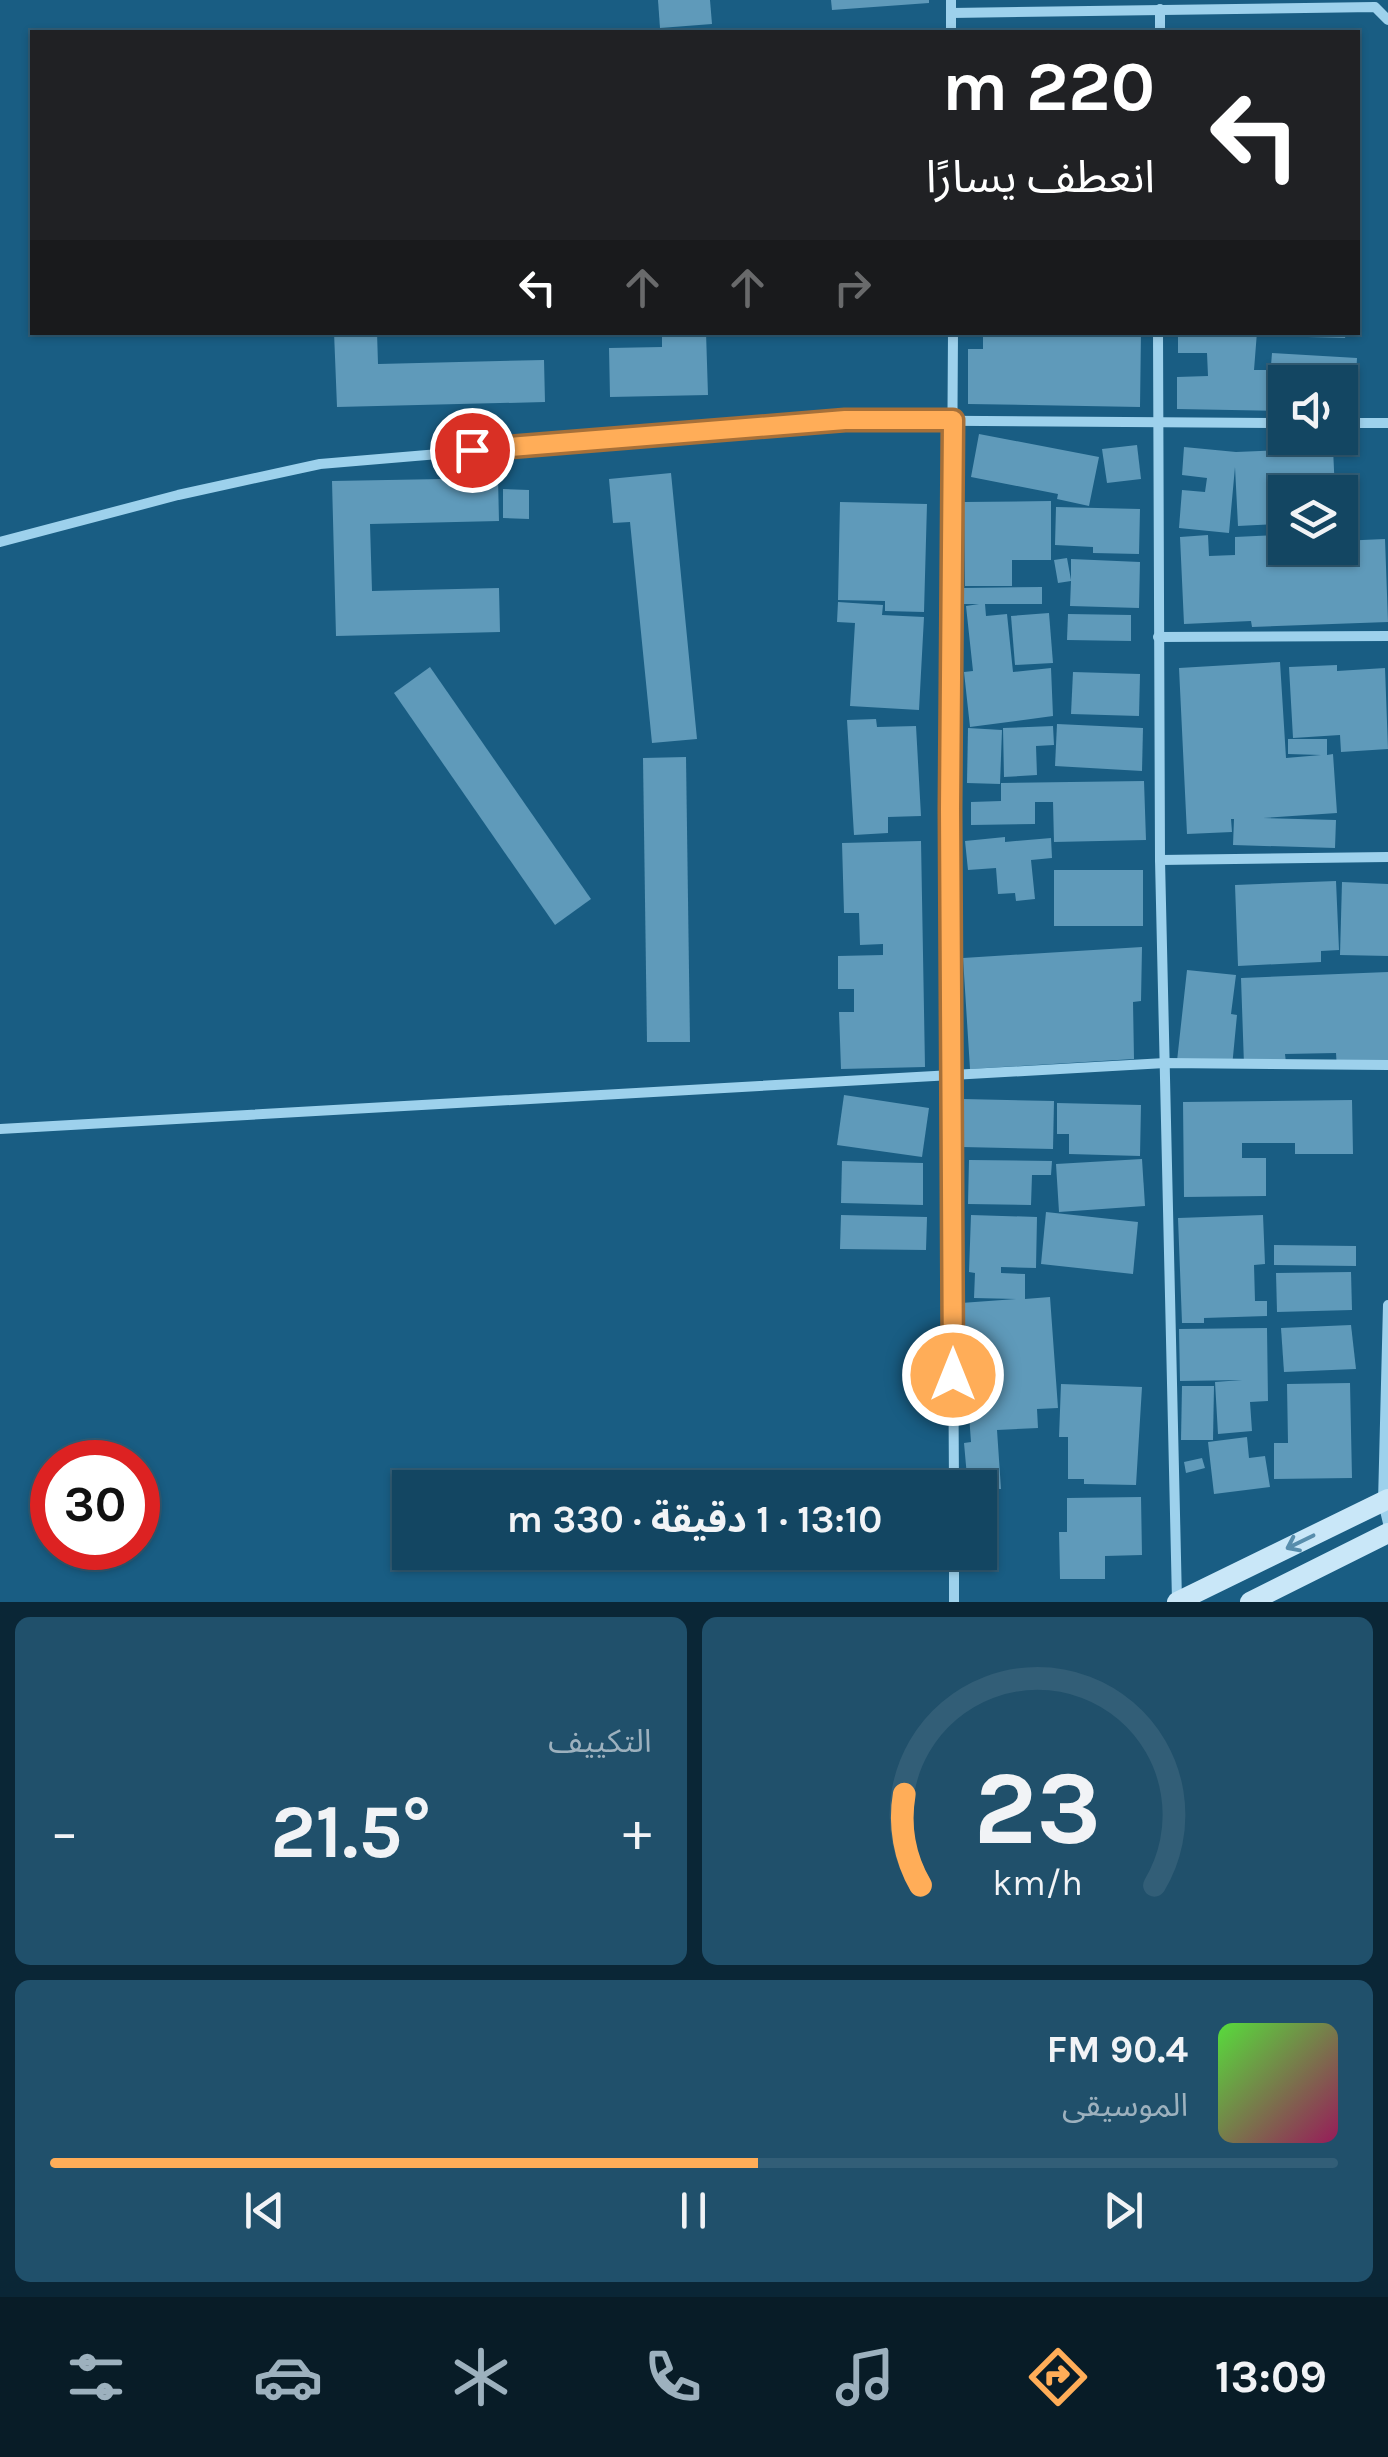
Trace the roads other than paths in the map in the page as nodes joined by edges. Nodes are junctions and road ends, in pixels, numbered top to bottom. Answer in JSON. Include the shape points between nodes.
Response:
{"nodes":[{"id":1,"x":951,"y":0,"type":"edge"},
{"id":2,"x":1160,"y":10,"type":"junction"},
{"id":3,"x":951,"y":13,"type":"junction"},
{"id":4,"x":1388,"y":20,"type":"edge"},
{"id":5,"x":951,"y":30,"type":"edge"},
{"id":6,"x":1160,"y":30,"type":"edge"},
{"id":7,"x":952,"y":335,"type":"edge"},
{"id":8,"x":1158,"y":335,"type":"edge"},
{"id":9,"x":953,"y":420,"type":"junction"},
{"id":10,"x":1158,"y":423,"type":"junction"},
{"id":11,"x":1268,"y":423,"type":"edge"},
{"id":12,"x":1358,"y":423,"type":"edge"},
{"id":13,"x":1388,"y":423,"type":"edge"},
{"id":14,"x":0,"y":542,"type":"edge"},
{"id":15,"x":1388,"y":636,"type":"edge"},
{"id":16,"x":1158,"y":638,"type":"junction"},
{"id":17,"x":1388,"y":857,"type":"edge"},
{"id":18,"x":1160,"y":860,"type":"junction"},
{"id":19,"x":1164,"y":1063,"type":"junction"},
{"id":20,"x":1388,"y":1065,"type":"edge"},
{"id":21,"x":952,"y":1074,"type":"junction"},
{"id":22,"x":0,"y":1129,"type":"edge"},
{"id":23,"x":1388,"y":1305,"type":"edge"},
{"id":24,"x":954,"y":1470,"type":"edge"},
{"id":25,"x":1385,"y":1500,"type":"edge"},
{"id":26,"x":1388,"y":1523,"type":"edge"},
{"id":27,"x":1388,"y":1532,"type":"edge"},
{"id":28,"x":954,"y":1570,"type":"edge"},
{"id":29,"x":954,"y":1602,"type":"edge"},
{"id":30,"x":1177,"y":1602,"type":"edge"},
{"id":31,"x":1250,"y":1602,"type":"edge"}],
"edges":[{"from":1,"to":3,"type":"street"},
{"from":2,"to":3,"type":"street"},
{"from":2,"to":4,"type":"street","via":[[1376,7]]},
{"from":2,"to":6,"type":"street"},
{"from":3,"to":5,"type":"street"},
{"from":7,"to":9,"type":"street"},
{"from":8,"to":10,"type":"street"},
{"from":9,"to":10,"type":"street"},
{"from":9,"to":14,"type":"street","via":[[753,426],[320,464]]},
{"from":9,"to":21,"type":"street"},
{"from":10,"to":11,"type":"street"},
{"from":10,"to":16,"type":"street"},
{"from":12,"to":13,"type":"street"},
{"from":15,"to":16,"type":"street"},
{"from":16,"to":18,"type":"street"},
{"from":17,"to":18,"type":"street"},
{"from":18,"to":19,"type":"street"},
{"from":19,"to":20,"type":"street"},
{"from":19,"to":21,"type":"street"},
{"from":19,"to":30,"type":"street"},
{"from":21,"to":22,"type":"street"},
{"from":21,"to":24,"type":"street"},
{"from":23,"to":25,"type":"street"},
{"from":25,"to":26,"type":"street"},
{"from":25,"to":30,"type":"main road","one_way":true},
{"from":27,"to":31,"type":"main road"},
{"from":28,"to":29,"type":"street"}]}
